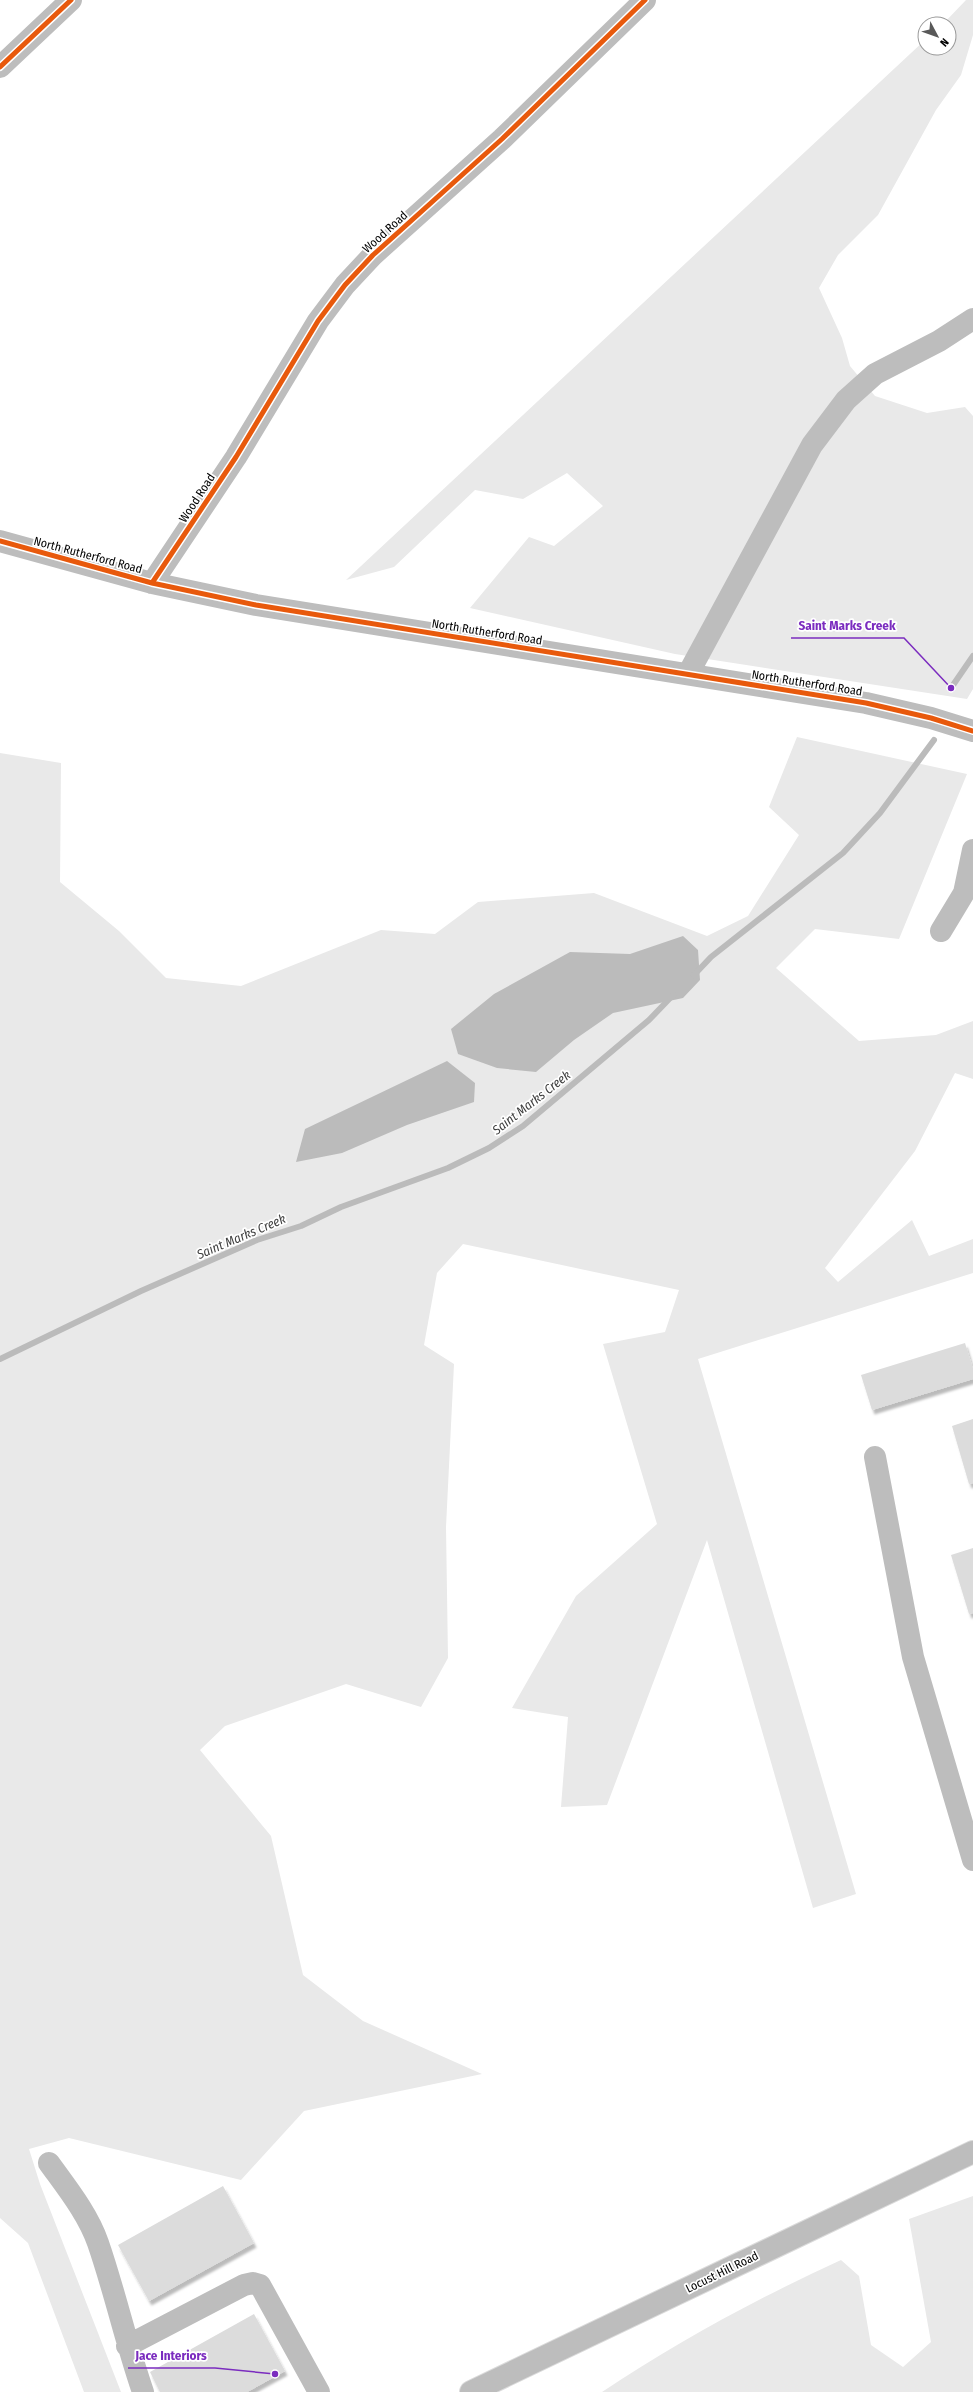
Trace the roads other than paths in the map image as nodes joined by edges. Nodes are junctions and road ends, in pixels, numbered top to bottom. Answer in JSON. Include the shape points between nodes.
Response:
{"nodes":[{"id":1,"x":71,"y":0,"type":"edge"},
{"id":2,"x":645,"y":0,"type":"edge"},
{"id":3,"x":0,"y":67,"type":"edge"},
{"id":4,"x":973,"y":319,"type":"edge"},
{"id":5,"x":0,"y":541,"type":"edge"},
{"id":6,"x":152,"y":583,"type":"junction"},
{"id":7,"x":688,"y":674,"type":"junction"},
{"id":8,"x":973,"y":731,"type":"edge"},
{"id":9,"x":973,"y":850,"type":"edge"},
{"id":10,"x":940,"y":931,"type":"dead end"},
{"id":11,"x":875,"y":1457,"type":"dead end"},
{"id":12,"x":973,"y":1860,"type":"edge"},
{"id":13,"x":973,"y":2152,"type":"edge"},
{"id":14,"x":49,"y":2163,"type":"dead end"},
{"id":15,"x":127,"y":2346,"type":"junction"},
{"id":16,"x":311,"y":2389,"type":"edge"},
{"id":17,"x":143,"y":2392,"type":"edge"},
{"id":18,"x":471,"y":2392,"type":"edge"}],
"edges":[{"from":1,"to":3,"type":"street"},
{"from":2,"to":6,"type":"street","name":"Wood Road","via":[[502,139],[373,255],[345,285],[318,321],[236,457]]},
{"from":4,"to":7,"type":"street","via":[[939,341],[875,374],[846,400],[812,445]]},
{"from":5,"to":6,"type":"street","name":"North Rutherford Road"},
{"from":6,"to":7,"type":"street","name":"North Rutherford Road","via":[[256,605]]},
{"from":7,"to":8,"type":"street","name":"North Rutherford Road","via":[[866,703]]},
{"from":9,"to":10,"type":"street","via":[[964,893]]},
{"from":11,"to":12,"type":"street","via":[[913,1657]]},
{"from":13,"to":18,"type":"street","name":"Locust Hill Road"},
{"from":14,"to":15,"type":"street","via":[[79,2204],[98,2242]]},
{"from":15,"to":16,"type":"street","via":[[244,2285],[260,2284]]},
{"from":15,"to":17,"type":"street"}]}
